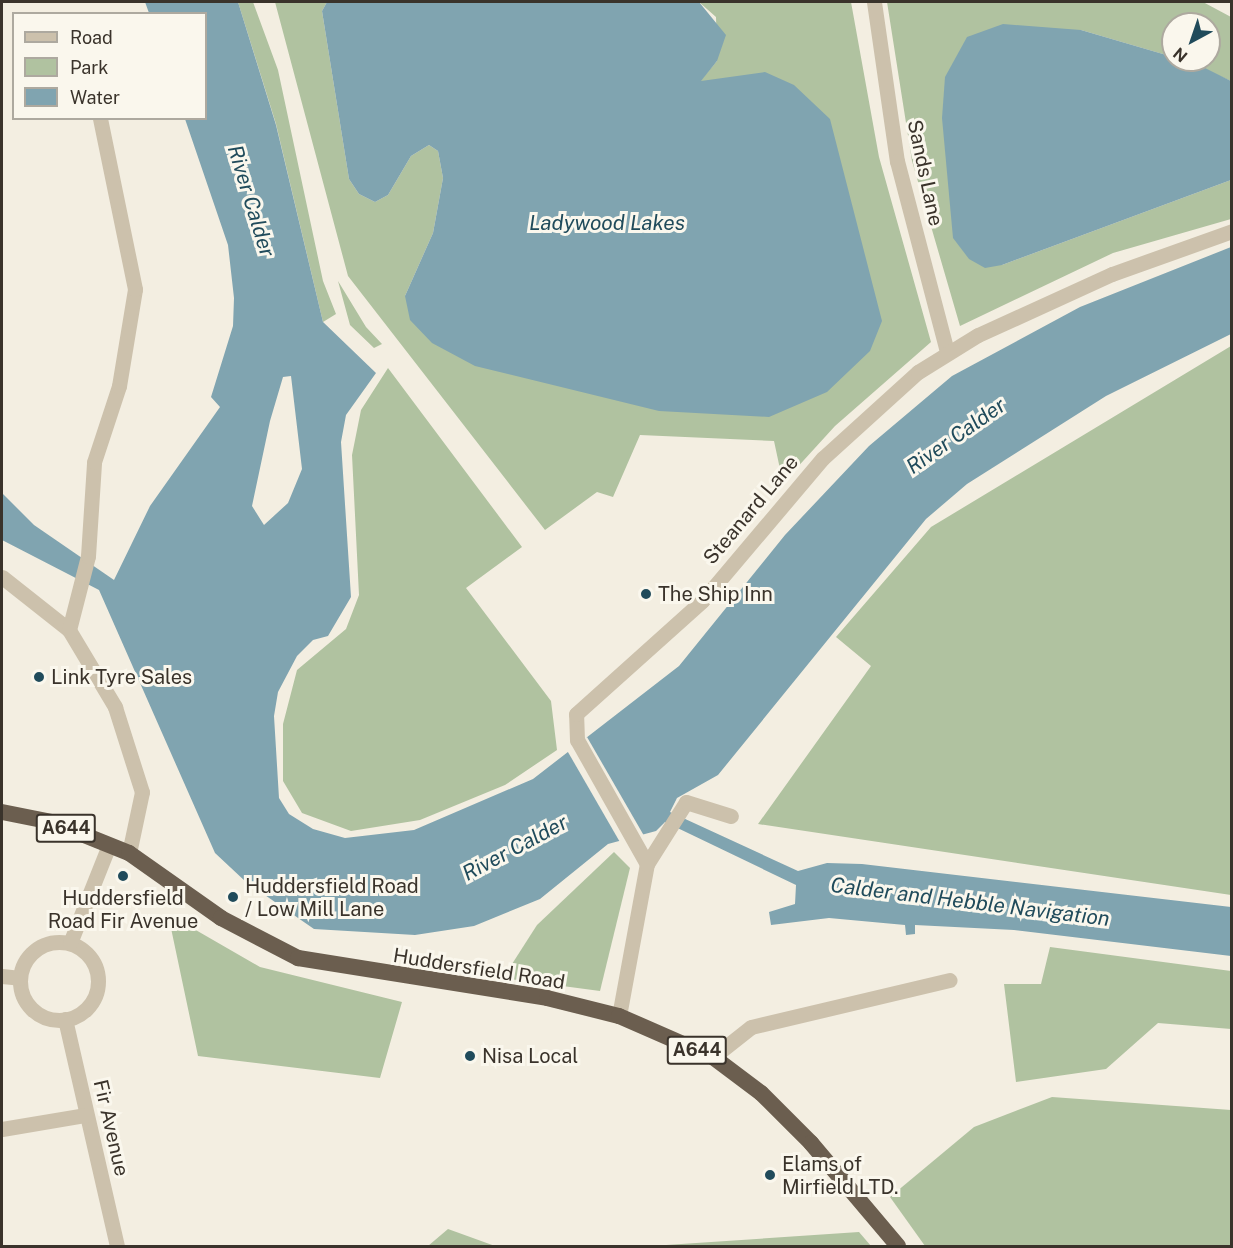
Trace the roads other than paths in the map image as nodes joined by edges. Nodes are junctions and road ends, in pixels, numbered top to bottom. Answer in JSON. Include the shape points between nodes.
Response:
{"nodes":[{"id":1,"x":874,"y":2,"type":"edge"},
{"id":2,"x":100,"y":120,"type":"edge"},
{"id":3,"x":1232,"y":231,"type":"edge"},
{"id":4,"x":947,"y":352,"type":"junction"},
{"id":5,"x":2,"y":577,"type":"edge"},
{"id":6,"x":69,"y":630,"type":"junction"},
{"id":7,"x":2,"y":812,"type":"edge"},
{"id":8,"x":731,"y":816,"type":"dead end"},
{"id":9,"x":109,"y":845,"type":"junction"},
{"id":10,"x":129,"y":853,"type":"junction"},
{"id":11,"x":646,"y":864,"type":"junction"},
{"id":12,"x":70,"y":943,"type":"junction"},
{"id":13,"x":2,"y":976,"type":"edge"},
{"id":14,"x":20,"y":978,"type":"junction"},
{"id":15,"x":950,"y":980,"type":"dead end"},
{"id":16,"x":620,"y":1016,"type":"junction"},
{"id":17,"x":64,"y":1019,"type":"junction"},
{"id":18,"x":713,"y":1057,"type":"junction"},
{"id":19,"x":86,"y":1115,"type":"junction"},
{"id":20,"x":2,"y":1129,"type":"edge"},
{"id":21,"x":117,"y":1246,"type":"edge"},
{"id":22,"x":898,"y":1246,"type":"edge"}],
"edges":[{"from":1,"to":4,"type":"street","name":"Sands Lane","via":[[897,161]]},
{"from":2,"to":6,"type":"street","via":[[135,289],[118,386],[94,462],[88,556]]},
{"from":3,"to":4,"type":"street","name":"Steanard Lane","via":[[1112,274]]},
{"from":4,"to":11,"type":"street","name":"Steanard Lane","via":[[861,420],[702,601],[576,714],[577,740],[640,846]]},
{"from":5,"to":6,"type":"street"},
{"from":6,"to":10,"type":"street","via":[[115,707],[129,743],[142,792]]},
{"from":7,"to":9,"type":"highway","name":"Huddersfield Road","number":"A644","via":[[52,822]]},
{"from":8,"to":11,"type":"street","via":[[693,801],[679,808]]},
{"from":9,"to":10,"type":"highway","name":"Huddersfield Road","number":"A644"},
{"from":9,"to":12,"type":"street"},
{"from":10,"to":16,"type":"highway","name":"Huddersfield Road","number":"A644","via":[[221,918],[298,958],[547,998]]},
{"from":11,"to":16,"type":"street","name":"Steanard Lane"},
{"from":12,"to":14,"type":"street","via":[[37,948]]},
{"from":12,"to":17,"type":"street","via":[[91,959],[98,984],[88,1007]]},
{"from":13,"to":14,"type":"street"},
{"from":14,"to":17,"type":"street","via":[[32,1009]]},
{"from":15,"to":18,"type":"street","via":[[751,1027]]},
{"from":16,"to":18,"type":"highway","name":"Huddersfield Road","number":"A644"},
{"from":17,"to":19,"type":"street","name":"Fir Avenue"},
{"from":18,"to":22,"type":"highway","name":"Huddersfield Road","number":"A644","via":[[761,1093],[811,1143]]},
{"from":19,"to":20,"type":"street"},
{"from":19,"to":21,"type":"street","name":"Fir Avenue"}]}
